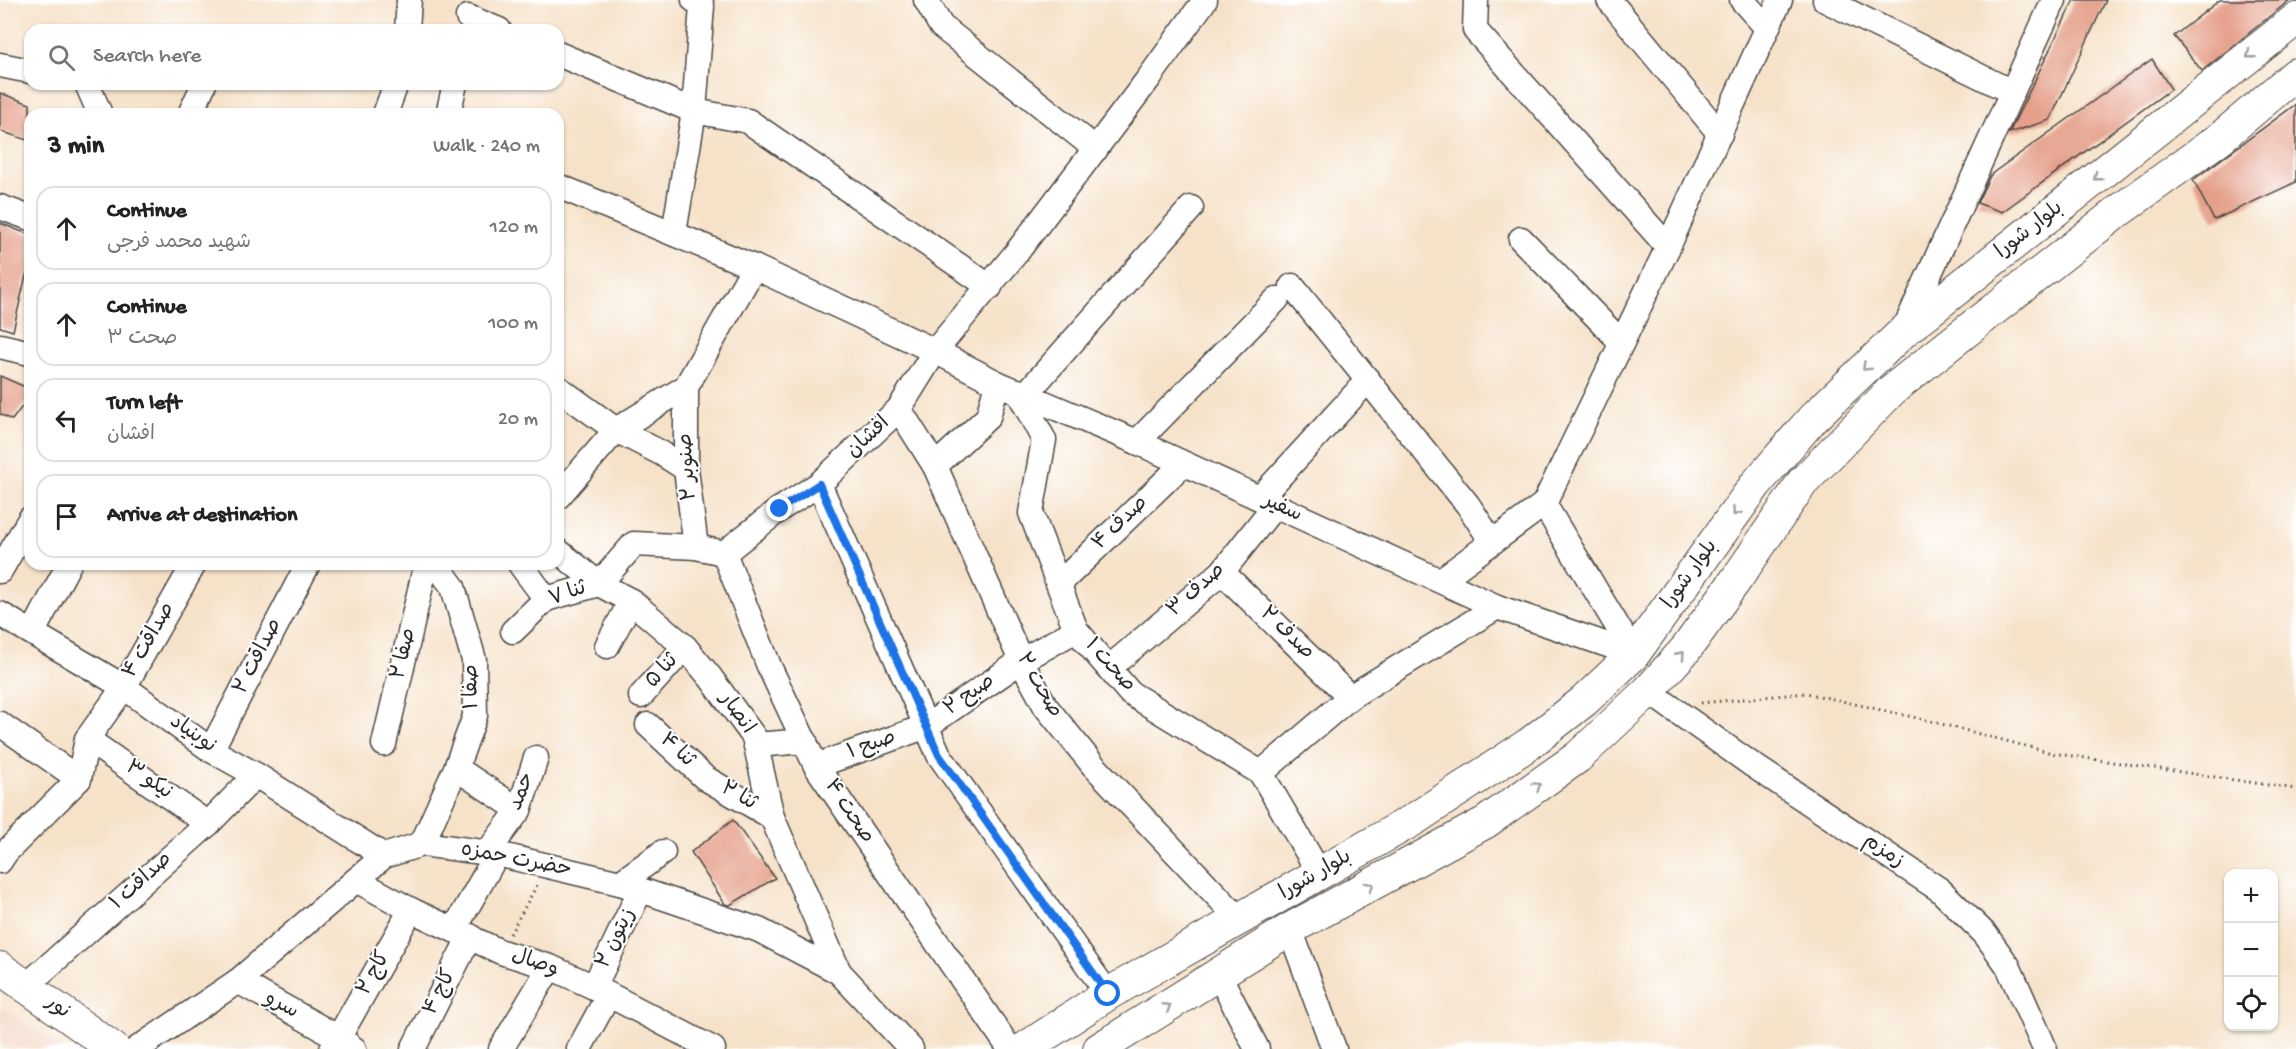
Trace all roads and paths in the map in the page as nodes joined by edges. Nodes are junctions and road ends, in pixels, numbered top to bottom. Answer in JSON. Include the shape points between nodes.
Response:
{"nodes":[{"id":1,"x":409,"y":0,"type":"edge"},
{"id":2,"x":926,"y":0,"type":"edge"},
{"id":3,"x":1206,"y":0,"type":"edge"},
{"id":4,"x":1476,"y":0,"type":"edge"},
{"id":5,"x":1609,"y":0,"type":"edge"},
{"id":6,"x":1742,"y":0,"type":"edge"},
{"id":7,"x":1780,"y":0,"type":"edge"},
{"id":8,"x":1825,"y":0,"type":"edge"},
{"id":9,"x":2054,"y":0,"type":"edge"},
{"id":10,"x":700,"y":2,"type":"edge"},
{"id":11,"x":470,"y":16,"type":"edge"},
{"id":12,"x":2296,"y":19,"type":"edge"},
{"id":13,"x":407,"y":24,"type":"edge"},
{"id":14,"x":487,"y":24,"type":"edge"},
{"id":15,"x":1767,"y":28,"type":"junction"},
{"id":16,"x":564,"y":57,"type":"edge"},
{"id":17,"x":0,"y":65,"type":"edge"},
{"id":18,"x":24,"y":70,"type":"edge"},
{"id":19,"x":2296,"y":74,"type":"edge"},
{"id":20,"x":90,"y":90,"type":"edge"},
{"id":21,"x":201,"y":90,"type":"edge"},
{"id":22,"x":394,"y":90,"type":"edge"},
{"id":23,"x":454,"y":90,"type":"edge"},
{"id":24,"x":2012,"y":93,"type":"junction"},
{"id":25,"x":2196,"y":99,"type":"junction"},
{"id":26,"x":97,"y":108,"type":"edge"},
{"id":27,"x":193,"y":108,"type":"edge"},
{"id":28,"x":387,"y":108,"type":"edge"},
{"id":29,"x":449,"y":108,"type":"edge"},
{"id":30,"x":694,"y":111,"type":"junction"},
{"id":31,"x":1720,"y":134,"type":"junction"},
{"id":32,"x":2219,"y":139,"type":"junction"},
{"id":33,"x":1096,"y":149,"type":"junction"},
{"id":34,"x":564,"y":188,"type":"edge"},
{"id":35,"x":0,"y":207,"type":"edge"},
{"id":36,"x":1191,"y":208,"type":"dead end"},
{"id":37,"x":24,"y":216,"type":"edge"},
{"id":38,"x":674,"y":233,"type":"junction"},
{"id":39,"x":1521,"y":239,"type":"dead end"},
{"id":40,"x":1668,"y":247,"type":"junction"},
{"id":41,"x":754,"y":267,"type":"junction"},
{"id":42,"x":990,"y":287,"type":"junction"},
{"id":43,"x":1903,"y":332,"type":"junction"},
{"id":44,"x":1621,"y":342,"type":"junction"},
{"id":45,"x":0,"y":346,"type":"edge"},
{"id":46,"x":24,"y":347,"type":"edge"},
{"id":47,"x":935,"y":351,"type":"junction"},
{"id":48,"x":1368,"y":380,"type":"junction"},
{"id":49,"x":686,"y":387,"type":"junction"},
{"id":50,"x":1014,"y":390,"type":"junction"},
{"id":51,"x":564,"y":392,"type":"edge"},
{"id":52,"x":899,"y":410,"type":"junction"},
{"id":53,"x":616,"y":430,"type":"junction"},
{"id":54,"x":1137,"y":442,"type":"junction"},
{"id":55,"x":1183,"y":464,"type":"junction"},
{"id":56,"x":935,"y":466,"type":"junction"},
{"id":57,"x":686,"y":469,"type":"junction"},
{"id":58,"x":819,"y":484,"type":"junction"},
{"id":59,"x":564,"y":490,"type":"edge"},
{"id":60,"x":1267,"y":502,"type":"junction"},
{"id":61,"x":1544,"y":504,"type":"junction"},
{"id":62,"x":24,"y":529,"type":"edge"},
{"id":63,"x":1492,"y":542,"type":"junction"},
{"id":64,"x":696,"y":547,"type":"junction"},
{"id":65,"x":724,"y":553,"type":"junction"},
{"id":66,"x":564,"y":555,"type":"edge"},
{"id":67,"x":0,"y":570,"type":"edge"},
{"id":68,"x":66,"y":570,"type":"edge"},
{"id":69,"x":191,"y":570,"type":"edge"},
{"id":70,"x":305,"y":570,"type":"edge"},
{"id":71,"x":425,"y":570,"type":"edge"},
{"id":72,"x":440,"y":570,"type":"edge"},
{"id":73,"x":524,"y":570,"type":"edge"},
{"id":74,"x":1222,"y":572,"type":"junction"},
{"id":75,"x":1441,"y":580,"type":"junction"},
{"id":76,"x":598,"y":584,"type":"junction"},
{"id":77,"x":1059,"y":584,"type":"junction"},
{"id":78,"x":546,"y":599,"type":"junction"},
{"id":79,"x":631,"y":601,"type":"junction"},
{"id":80,"x":1497,"y":607,"type":"junction"},
{"id":81,"x":0,"y":614,"type":"edge"},
{"id":82,"x":1076,"y":630,"type":"junction"},
{"id":83,"x":33,"y":632,"type":"junction"},
{"id":84,"x":513,"y":632,"type":"dead end"},
{"id":85,"x":607,"y":646,"type":"dead end"},
{"id":86,"x":685,"y":647,"type":"junction"},
{"id":87,"x":1634,"y":654,"type":"junction"},
{"id":88,"x":1021,"y":661,"type":"junction"},
{"id":89,"x":1109,"y":668,"type":"junction"},
{"id":90,"x":124,"y":687,"type":"junction"},
{"id":91,"x":641,"y":696,"type":"dead end"},
{"id":92,"x":1350,"y":697,"type":"junction"},
{"id":93,"x":1657,"y":697,"type":"junction"},
{"id":94,"x":0,"y":724,"type":"edge"},
{"id":95,"x":648,"y":725,"type":"dead end"},
{"id":96,"x":927,"y":726,"type":"junction"},
{"id":97,"x":87,"y":739,"type":"junction"},
{"id":98,"x":804,"y":741,"type":"junction"},
{"id":99,"x":384,"y":744,"type":"dead end"},
{"id":100,"x":756,"y":745,"type":"junction"},
{"id":101,"x":211,"y":750,"type":"junction"},
{"id":102,"x":536,"y":758,"type":"dead end"},
{"id":103,"x":816,"y":766,"type":"junction"},
{"id":104,"x":456,"y":768,"type":"junction"},
{"id":105,"x":1261,"y":772,"type":"junction"},
{"id":106,"x":256,"y":775,"type":"junction"},
{"id":107,"x":705,"y":778,"type":"joint"},
{"id":108,"x":79,"y":779,"type":"junction"},
{"id":109,"x":2296,"y":789,"type":"edge"},
{"id":110,"x":519,"y":810,"type":"junction"},
{"id":111,"x":772,"y":817,"type":"junction"},
{"id":112,"x":208,"y":824,"type":"junction"},
{"id":113,"x":422,"y":844,"type":"junction"},
{"id":114,"x":663,"y":852,"type":"dead end"},
{"id":115,"x":2,"y":853,"type":"edge"},
{"id":116,"x":492,"y":854,"type":"junction"},
{"id":117,"x":384,"y":856,"type":"junction"},
{"id":118,"x":547,"y":866,"type":"junction"},
{"id":119,"x":1320,"y":874,"type":"junction"},
{"id":120,"x":356,"y":880,"type":"junction"},
{"id":121,"x":630,"y":887,"type":"junction"},
{"id":122,"x":411,"y":910,"type":"junction"},
{"id":123,"x":1324,"y":911,"type":"junction"},
{"id":124,"x":1239,"y":919,"type":"junction"},
{"id":125,"x":1290,"y":929,"type":"junction"},
{"id":126,"x":462,"y":933,"type":"junction"},
{"id":127,"x":501,"y":952,"type":"junction"},
{"id":128,"x":550,"y":967,"type":"junction"},
{"id":129,"x":0,"y":968,"type":"edge"},
{"id":130,"x":839,"y":972,"type":"junction"},
{"id":131,"x":1219,"y":975,"type":"junction"},
{"id":132,"x":238,"y":981,"type":"junction"},
{"id":133,"x":26,"y":986,"type":"junction"},
{"id":134,"x":601,"y":991,"type":"junction"},
{"id":135,"x":1108,"y":994,"type":"junction"},
{"id":136,"x":1133,"y":1040,"type":"edge"},
{"id":137,"x":685,"y":1042,"type":"edge"},
{"id":138,"x":342,"y":1045,"type":"edge"},
{"id":139,"x":114,"y":1049,"type":"edge"},
{"id":140,"x":137,"y":1049,"type":"edge"},
{"id":141,"x":413,"y":1049,"type":"edge"},
{"id":142,"x":501,"y":1049,"type":"edge"},
{"id":143,"x":579,"y":1049,"type":"edge"},
{"id":144,"x":713,"y":1049,"type":"edge"},
{"id":145,"x":911,"y":1049,"type":"edge"},
{"id":146,"x":1010,"y":1049,"type":"edge"},
{"id":147,"x":1024,"y":1049,"type":"edge"},
{"id":148,"x":1099,"y":1049,"type":"edge"},
{"id":149,"x":1257,"y":1049,"type":"edge"},
{"id":150,"x":1334,"y":1049,"type":"edge"},
{"id":151,"x":2045,"y":1049,"type":"edge"}],
"edges":[{"from":1,"to":13,"type":"street"},
{"from":2,"to":33,"type":"street","via":[[940,26]]},
{"from":3,"to":33,"type":"street","name":"افشان"},
{"from":4,"to":40,"type":"street","via":[[1475,30]]},
{"from":5,"to":31,"type":"street"},
{"from":6,"to":15,"type":"street"},
{"from":7,"to":15,"type":"street"},
{"from":8,"to":24,"type":"street"},
{"from":9,"to":24,"type":"street"},
{"from":10,"to":30,"type":"street"},
{"from":11,"to":14,"type":"street"},
{"from":12,"to":25,"type":"main road","name":"بلوار شورا","one_way":true},
{"from":15,"to":31,"type":"street"},
{"from":16,"to":30,"type":"street"},
{"from":17,"to":18,"type":"street"},
{"from":19,"to":32,"type":"main road","name":"بلوار شورا"},
{"from":20,"to":26,"type":"street"},
{"from":21,"to":27,"type":"street"},
{"from":22,"to":28,"type":"street"},
{"from":23,"to":29,"type":"street"},
{"from":24,"to":43,"type":"street"},
{"from":25,"to":32,"type":"main road"},
{"from":25,"to":43,"type":"main road","name":"بلوار شورا","one_way":true},
{"from":30,"to":38,"type":"street"},
{"from":30,"to":42,"type":"street","via":[[748,121]]},
{"from":31,"to":40,"type":"street"},
{"from":93,"to":32,"type":"main road","name":"بلوار شورا","one_way":true,"via":[[1802,483],[1892,390],[2116,213]]},
{"from":33,"to":42,"type":"street","name":"افشان"},
{"from":34,"to":38,"type":"street","name":"سفیر"},
{"from":35,"to":37,"type":"street"},
{"from":36,"to":50,"type":"street"},
{"from":38,"to":41,"type":"street","name":"سفیر"},
{"from":39,"to":44,"type":"street"},
{"from":40,"to":44,"type":"street"},
{"from":41,"to":47,"type":"street","name":"سفیر"},
{"from":41,"to":49,"type":"street"},
{"from":42,"to":47,"type":"street","name":"افشان"},
{"from":43,"to":87,"type":"main road","name":"بلوار شورا","one_way":true,"via":[[1813,418],[1756,484]]},
{"from":44,"to":61,"type":"street"},
{"from":45,"to":46,"type":"street"},
{"from":47,"to":50,"type":"street","name":"سفیر"},
{"from":47,"to":52,"type":"street","name":"افشان"},
{"from":48,"to":54,"type":"street","via":[[1285,293]]},
{"from":48,"to":60,"type":"street","name":"صدف ۳"},
{"from":48,"to":63,"type":"street","via":[[1468,505]]},
{"from":49,"to":53,"type":"street"},
{"from":49,"to":57,"type":"street","name":"صنوبر ۲"},
{"from":50,"to":54,"type":"street","name":"سفیر"},
{"from":50,"to":56,"type":"street"},
{"from":50,"to":77,"type":"street","name":"صحت ۱","via":[[1044,440],[1031,513]]},
{"from":51,"to":53,"type":"street"},
{"from":52,"to":56,"type":"street","name":"صحت ۲"},
{"from":52,"to":58,"type":"street","name":"افشان"},
{"from":53,"to":57,"type":"street"},
{"from":53,"to":59,"type":"street"},
{"from":54,"to":55,"type":"street","name":"سفیر"},
{"from":55,"to":60,"type":"street","name":"سفیر"},
{"from":55,"to":77,"type":"street","name":"صدف ۴"},
{"from":56,"to":88,"type":"street","name":"صحت ۲"},
{"from":57,"to":64,"type":"street","name":"صنوبر ۲"},
{"from":58,"to":65,"type":"street","name":"افشان"},
{"from":58,"to":96,"type":"street"},
{"from":60,"to":74,"type":"street","name":"صدف ۳"},
{"from":60,"to":75,"type":"street","name":"سفیر"},
{"from":61,"to":63,"type":"street"},
{"from":61,"to":87,"type":"street"},
{"from":62,"to":67,"type":"street"},
{"from":63,"to":75,"type":"street"},
{"from":64,"to":65,"type":"street"},
{"from":64,"to":76,"type":"street","via":[[634,544]]},
{"from":65,"to":98,"type":"street","name":"صحت ۴"},
{"from":66,"to":76,"type":"street","name":"انصار"},
{"from":68,"to":83,"type":"street"},
{"from":69,"to":90,"type":"street","name":"صداقت ۴"},
{"from":70,"to":101,"type":"street","name":"صداقت ۲"},
{"from":71,"to":99,"type":"street","name":"صفا ۲"},
{"from":72,"to":104,"type":"street","name":"صفا ۱","via":[[453,587],[474,660],[475,716]]},
{"from":73,"to":78,"type":"street"},
{"from":74,"to":89,"type":"street","name":"صدف ۳"},
{"from":74,"to":92,"type":"street","name":"صدف ۲"},
{"from":75,"to":80,"type":"street","name":"سفیر"},
{"from":76,"to":78,"type":"street","name":"ثنا ۷"},
{"from":76,"to":79,"type":"street","name":"انصار"},
{"from":77,"to":82,"type":"street","name":"صحت ۱"},
{"from":78,"to":84,"type":"street","name":"ثنا ۷"},
{"from":79,"to":85,"type":"street"},
{"from":79,"to":86,"type":"street","name":"انصار"},
{"from":80,"to":87,"type":"street","name":"سفیر"},
{"from":80,"to":92,"type":"street"},
{"from":81,"to":83,"type":"street","name":"نوبنیاد"},
{"from":82,"to":88,"type":"street","name":"صبح ۲"},
{"from":82,"to":89,"type":"street","name":"صحت ۱"},
{"from":83,"to":90,"type":"street","name":"نوبنیاد"},
{"from":86,"to":91,"type":"street","name":"ثنا ۵"},
{"from":86,"to":100,"type":"street","name":"انصار","via":[[748,728]]},
{"from":87,"to":119,"type":"main road","name":"بلوار شورا","via":[[1584,702],[1529,744],[1413,820]]},
{"from":88,"to":96,"type":"street","name":"صبح ۲"},
{"from":88,"to":124,"type":"street","name":"صحت ۲","via":[[1046,707],[1093,765]]},
{"from":89,"to":105,"type":"street","name":"صحت ۱","via":[[1130,693]]},
{"from":90,"to":97,"type":"street","name":"صداقت ۴"},
{"from":90,"to":101,"type":"street","name":"نوبنیاد"},
{"from":92,"to":105,"type":"street"},
{"from":93,"to":109,"type":"path","via":[[1685,704],[1806,693],[2052,753]]},
{"from":123,"to":93,"type":"main road","name":"بلوار شورا","one_way":true,"via":[[1486,822]]},
{"from":93,"to":151,"type":"street","name":"زمزم","via":[[1940,890],[1986,934],[2008,966]]},
{"from":94,"to":108,"type":"street"},
{"from":95,"to":107,"type":"street","name":"ثنا ۴"},
{"from":96,"to":103,"type":"street","name":"صبح ۱"},
{"from":96,"to":135,"type":"street","via":[[939,755]]},
{"from":97,"to":108,"type":"street"},
{"from":97,"to":112,"type":"street","name":"نیکو ۳"},
{"from":98,"to":100,"type":"street"},
{"from":98,"to":103,"type":"street","name":"صحت ۴"},
{"from":100,"to":111,"type":"street","name":"انصار"},
{"from":101,"to":106,"type":"street","name":"نوبنیاد"},
{"from":102,"to":110,"type":"street","name":"حمد"},
{"from":103,"to":146,"type":"street","name":"صحت ۴"},
{"from":104,"to":110,"type":"street"},
{"from":104,"to":113,"type":"street","name":"صفا ۱"},
{"from":105,"to":119,"type":"street","name":"صحت ۱"},
{"from":106,"to":112,"type":"street","name":"صداقت ۱"},
{"from":106,"to":117,"type":"street","name":"نوبنیاد"},
{"from":107,"to":111,"type":"street","name":"ثنا ۲"},
{"from":108,"to":115,"type":"street"},
{"from":110,"to":116,"type":"street","name":"حمد"},
{"from":111,"to":130,"type":"street","name":"انصار"},
{"from":112,"to":133,"type":"street","name":"صداقت ۱"},
{"from":113,"to":116,"type":"street","name":"حضرت حمزه"},
{"from":113,"to":117,"type":"street","name":"حضرت حمزه"},
{"from":114,"to":121,"type":"street"},
{"from":116,"to":118,"type":"street","name":"حضرت حمزه"},
{"from":116,"to":126,"type":"street","name":"حمد"},
{"from":117,"to":120,"type":"street","name":"حضرت حمزه"},
{"from":118,"to":121,"type":"street","name":"حضرت حمزه"},
{"from":118,"to":127,"type":"path"},
{"from":119,"to":123,"type":"main road"},
{"from":119,"to":124,"type":"main road","name":"بلوار شورا"},
{"from":120,"to":122,"type":"street","name":"وصال"},
{"from":120,"to":132,"type":"street","name":"حضرت حمزه"},
{"from":121,"to":130,"type":"street","name":"حضرت حمزه","via":[[759,930]]},
{"from":121,"to":134,"type":"street","name":"زیتون ۲"},
{"from":122,"to":126,"type":"street","name":"وصال"},
{"from":122,"to":138,"type":"street","name":"کاج ۲"},
{"from":123,"to":125,"type":"main road","name":"بلوار شورا"},
{"from":124,"to":135,"type":"main road","name":"بلوار شورا"},
{"from":125,"to":131,"type":"main road","name":"بلوار شورا"},
{"from":125,"to":150,"type":"street"},
{"from":126,"to":127,"type":"street","name":"وصال"},
{"from":126,"to":141,"type":"street","name":"کاج ۴"},
{"from":127,"to":128,"type":"street","name":"وصال"},
{"from":128,"to":134,"type":"street","name":"وصال"},
{"from":128,"to":142,"type":"street"},
{"from":129,"to":133,"type":"main road","name":"نور"},
{"from":130,"to":145,"type":"street","name":"حضرت حمزه"},
{"from":136,"to":131,"type":"main road","name":"بلوار شورا","one_way":true},
{"from":131,"to":149,"type":"street"},
{"from":132,"to":138,"type":"street","name":"سرو"},
{"from":132,"to":140,"type":"street","name":"حضرت حمزه"},
{"from":133,"to":139,"type":"main road","name":"نور"},
{"from":134,"to":137,"type":"street","name":"وصال"},
{"from":134,"to":143,"type":"street","name":"زیتون ۲"},
{"from":135,"to":147,"type":"main road","name":"بلوار شورا"},
{"from":136,"to":148,"type":"main road","name":"بلوار شورا"},
{"from":137,"to":144,"type":"street","name":"وصال"}]}
